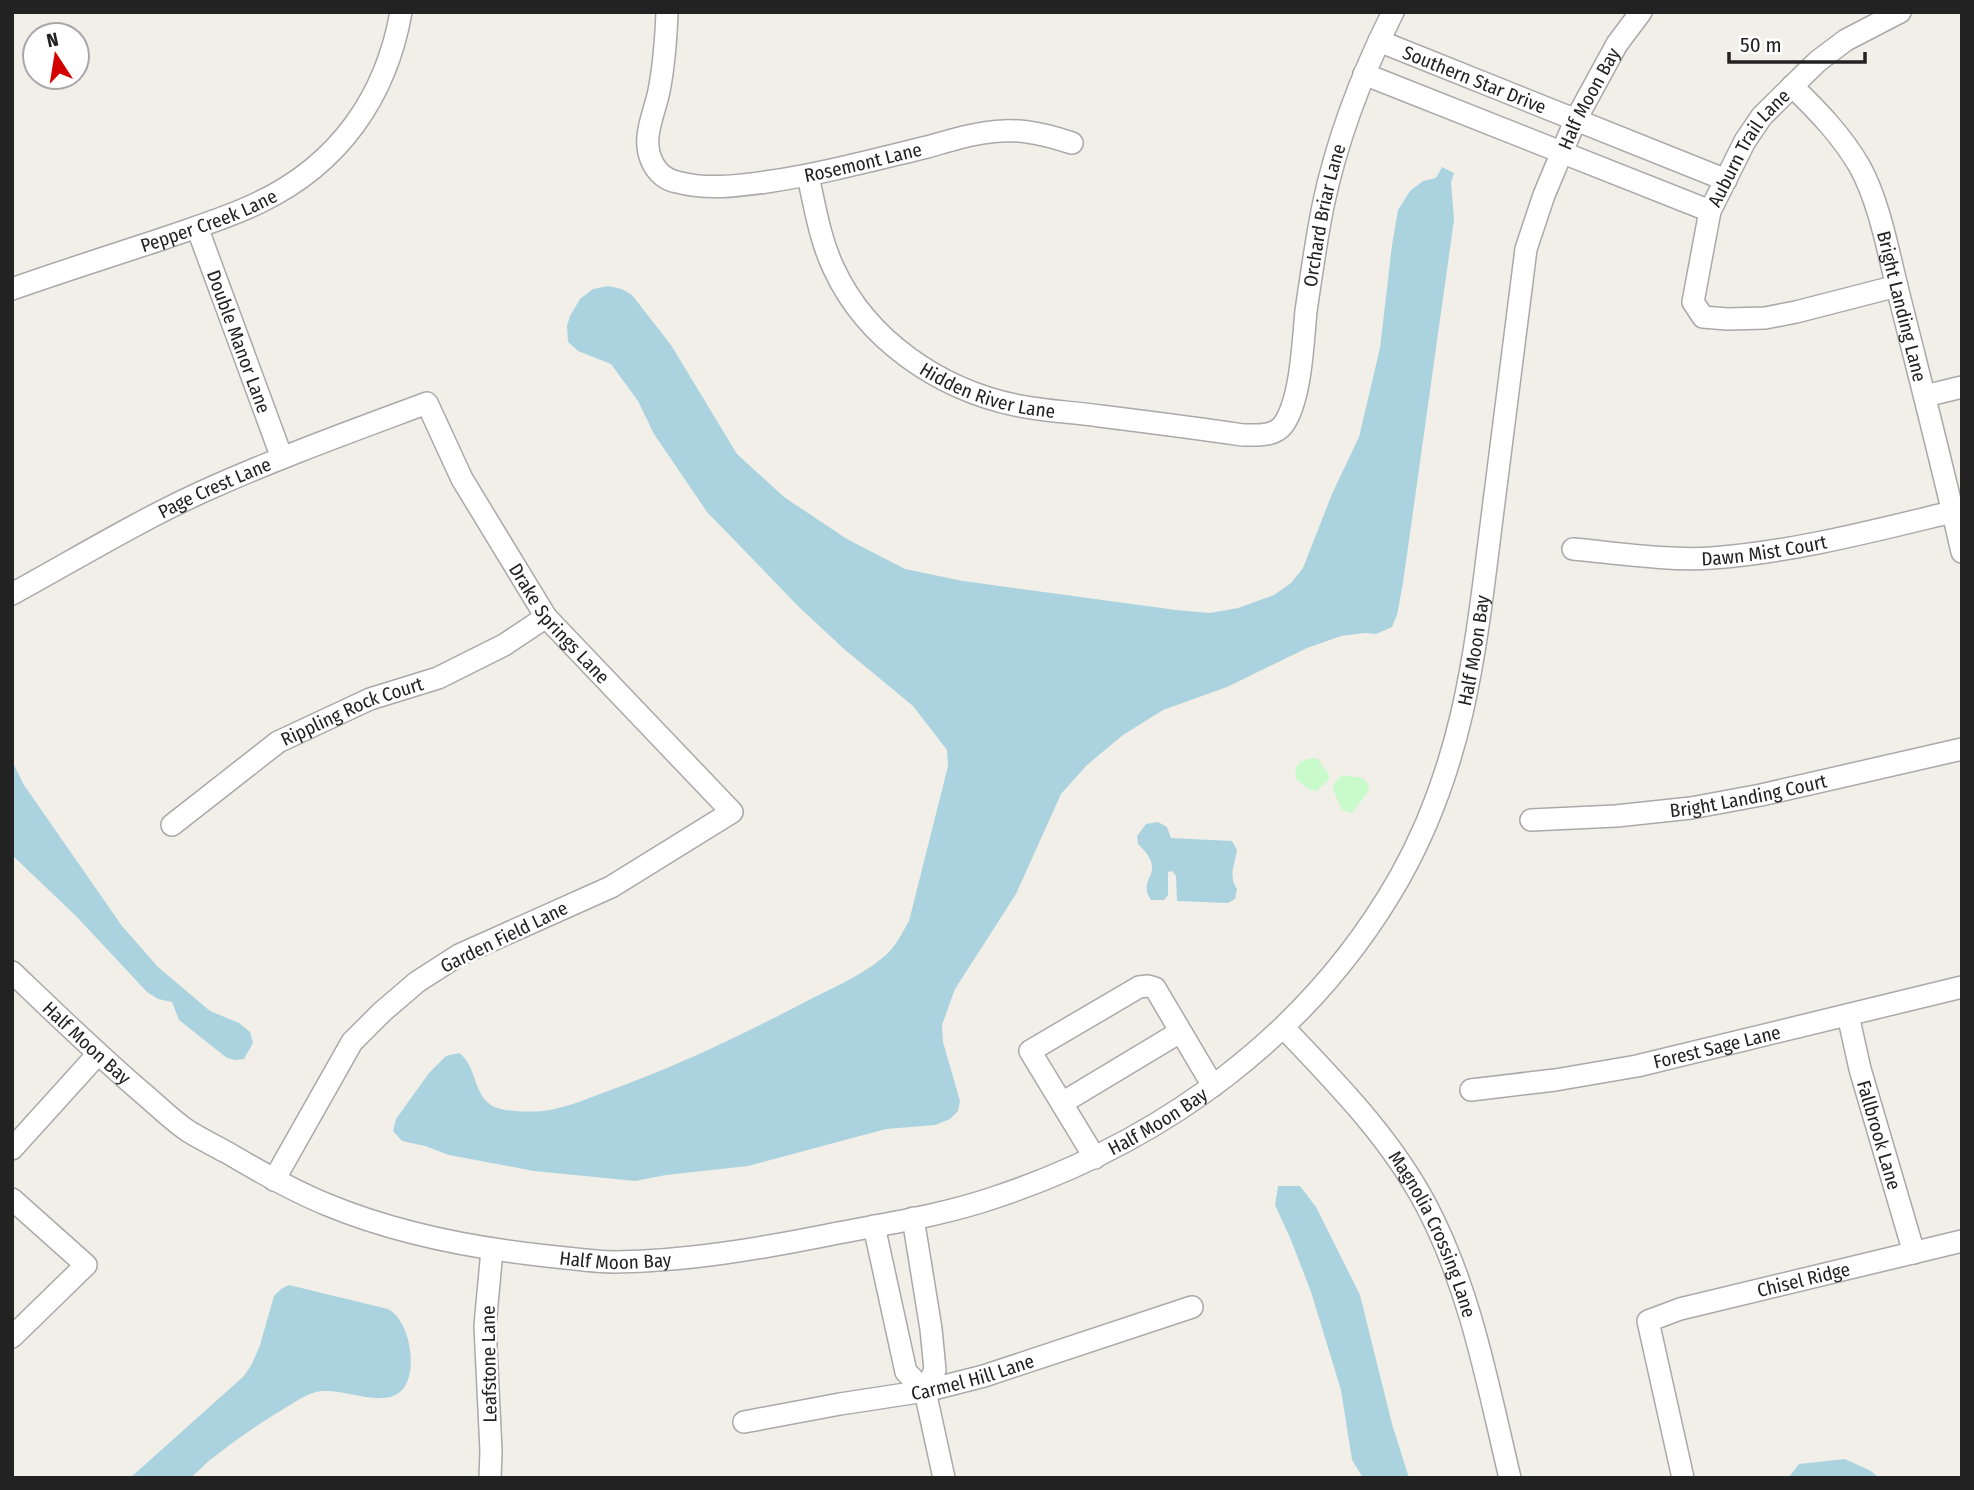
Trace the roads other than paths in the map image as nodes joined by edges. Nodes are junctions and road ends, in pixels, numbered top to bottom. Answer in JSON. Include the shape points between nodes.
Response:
{"nodes":[{"id":1,"x":401,"y":12,"type":"edge"},
{"id":2,"x":667,"y":12,"type":"edge"},
{"id":3,"x":1394,"y":12,"type":"edge"},
{"id":4,"x":1642,"y":12,"type":"edge"},
{"id":5,"x":1900,"y":12,"type":"edge"},
{"id":6,"x":1379,"y":41,"type":"junction"},
{"id":7,"x":1364,"y":74,"type":"junction"},
{"id":8,"x":1792,"y":86,"type":"junction"},
{"id":9,"x":1575,"y":121,"type":"junction"},
{"id":10,"x":1072,"y":143,"type":"dead end"},
{"id":11,"x":1562,"y":153,"type":"junction"},
{"id":12,"x":808,"y":176,"type":"junction"},
{"id":13,"x":1726,"y":180,"type":"junction"},
{"id":14,"x":1710,"y":211,"type":"junction"},
{"id":15,"x":197,"y":227,"type":"junction"},
{"id":16,"x":1896,"y":286,"type":"junction"},
{"id":17,"x":12,"y":289,"type":"edge"},
{"id":18,"x":1962,"y":387,"type":"edge"},
{"id":19,"x":1925,"y":396,"type":"junction"},
{"id":20,"x":427,"y":403,"type":"joint"},
{"id":21,"x":1282,"y":427,"type":"joint"},
{"id":22,"x":282,"y":458,"type":"junction"},
{"id":23,"x":1952,"y":512,"type":"junction"},
{"id":24,"x":1573,"y":549,"type":"dead end"},
{"id":25,"x":1962,"y":552,"type":"edge"},
{"id":26,"x":12,"y":594,"type":"edge"},
{"id":27,"x":546,"y":617,"type":"junction"},
{"id":28,"x":1962,"y":749,"type":"edge"},
{"id":29,"x":732,"y":812,"type":"joint"},
{"id":30,"x":1531,"y":820,"type":"dead end"},
{"id":31,"x":172,"y":825,"type":"dead end"},
{"id":32,"x":12,"y":972,"type":"edge"},
{"id":33,"x":1962,"y":987,"type":"edge"},
{"id":34,"x":1848,"y":1015,"type":"junction"},
{"id":35,"x":1284,"y":1028,"type":"junction"},
{"id":36,"x":1180,"y":1032,"type":"junction"},
{"id":37,"x":97,"y":1055,"type":"junction"},
{"id":38,"x":1213,"y":1086,"type":"junction"},
{"id":39,"x":1471,"y":1090,"type":"dead end"},
{"id":40,"x":1062,"y":1103,"type":"junction"},
{"id":41,"x":12,"y":1149,"type":"edge"},
{"id":42,"x":1095,"y":1158,"type":"junction"},
{"id":43,"x":274,"y":1180,"type":"junction"},
{"id":44,"x":12,"y":1199,"type":"edge"},
{"id":45,"x":913,"y":1218,"type":"junction"},
{"id":46,"x":874,"y":1226,"type":"junction"},
{"id":47,"x":1962,"y":1241,"type":"edge"},
{"id":48,"x":492,"y":1250,"type":"junction"},
{"id":49,"x":1914,"y":1253,"type":"junction"},
{"id":50,"x":1192,"y":1307,"type":"dead end"},
{"id":51,"x":12,"y":1337,"type":"edge"},
{"id":52,"x":925,"y":1391,"type":"junction"},
{"id":53,"x":744,"y":1422,"type":"dead end"},
{"id":54,"x":489,"y":1478,"type":"edge"},
{"id":55,"x":944,"y":1478,"type":"edge"},
{"id":56,"x":1510,"y":1478,"type":"edge"},
{"id":57,"x":1683,"y":1478,"type":"edge"}],
"edges":[{"from":1,"to":15,"type":"street","name":"Pepper Creek Lane","via":[[387,68],[345,138],[294,183],[260,203]]},
{"from":2,"to":12,"type":"street","name":"Rosemont Lane","via":[[665,55],[648,137],[656,169],[675,182],[703,187]]},
{"from":3,"to":6,"type":"street","name":"Orchard Briar Lane"},
{"from":4,"to":9,"type":"street","name":"Half Moon Bay","via":[[1617,44]]},
{"from":5,"to":8,"type":"street","name":"Auburn Trail Lane","via":[[1846,40]]},
{"from":6,"to":7,"type":"street","name":"Orchard Briar Lane"},
{"from":6,"to":9,"type":"street","name":"Southern Star Drive"},
{"from":7,"to":11,"type":"street","name":"Southern Star Drive"},
{"from":7,"to":21,"type":"street","name":"Orchard Briar Lane","via":[[1323,206],[1296,390]]},
{"from":8,"to":13,"type":"street","name":"Auburn Trail Lane","via":[[1762,116]]},
{"from":8,"to":16,"type":"street","name":"Bright Landing Lane","via":[[1839,134],[1861,169]]},
{"from":9,"to":11,"type":"street","name":"Half Moon Bay"},
{"from":9,"to":13,"type":"street","name":"Southern Star Drive"},
{"from":10,"to":12,"type":"street","name":"Rosemont Lane","via":[[1043,133],[984,133]]},
{"from":11,"to":14,"type":"street","name":"Southern Star Drive"},
{"from":11,"to":35,"type":"street","name":"Half Moon Bay","via":[[1527,249],[1475,653],[1446,773],[1404,871],[1374,920]]},
{"from":12,"to":21,"type":"street","name":"Hidden River Lane","via":[[822,237],[853,301],[874,329],[936,377],[1015,405],[1243,435],[1267,435]]},
{"from":13,"to":14,"type":"street","name":"Auburn Trail Lane"},
{"from":14,"to":16,"type":"street","name":"Auburn Trail Lane","via":[[1693,302],[1703,317],[1765,318]]},
{"from":15,"to":17,"type":"street","name":"Pepper Creek Lane"},
{"from":15,"to":22,"type":"street","name":"Double Manor Lane"},
{"from":16,"to":19,"type":"street","name":"Bright Landing Lane"},
{"from":18,"to":19,"type":"street"},
{"from":19,"to":23,"type":"street","name":"Bright Landing Lane"},
{"from":20,"to":22,"type":"street","name":"Page Crest Lane"},
{"from":20,"to":27,"type":"street","name":"Drake Springs Lane","via":[[462,479]]},
{"from":22,"to":26,"type":"street","name":"Page Crest Lane","via":[[133,526]]},
{"from":23,"to":24,"type":"street","name":"Dawn Mist Court","via":[[1836,540],[1709,558]]},
{"from":23,"to":25,"type":"street","name":"Bright Landing Lane"},
{"from":27,"to":29,"type":"street","name":"Drake Springs Lane"},
{"from":27,"to":31,"type":"street","name":"Rippling Rock Court","via":[[504,645],[438,678],[370,699],[278,742]]},
{"from":28,"to":30,"type":"street","name":"Bright Landing Court","via":[[1691,808]]},
{"from":29,"to":43,"type":"street","name":"Garden Field Lane","via":[[611,887],[459,955],[416,982],[352,1042]]},
{"from":32,"to":37,"type":"street","name":"Half Moon Bay"},
{"from":33,"to":34,"type":"street","name":"Forest Sage Lane"},
{"from":34,"to":39,"type":"street","name":"Forest Sage Lane","via":[[1637,1066]]},
{"from":34,"to":49,"type":"street","name":"Fallbrook Lane"},
{"from":35,"to":38,"type":"street","name":"Half Moon Bay"},
{"from":35,"to":56,"type":"street","name":"Magnolia Crossing Lane","via":[[1363,1112],[1427,1207],[1467,1307]]},
{"from":36,"to":38,"type":"street"},
{"from":36,"to":40,"type":"street"},
{"from":36,"to":40,"type":"street","via":[[1155,988],[1148,986],[1046,1040],[1030,1051]]},
{"from":37,"to":41,"type":"street"},
{"from":37,"to":43,"type":"street","name":"Half Moon Bay","via":[[185,1129]]},
{"from":38,"to":42,"type":"street","name":"Half Moon Bay"},
{"from":40,"to":42,"type":"street"},
{"from":42,"to":45,"type":"street","name":"Half Moon Bay","via":[[988,1200]]},
{"from":43,"to":48,"type":"street","name":"Half Moon Bay","via":[[330,1206],[406,1231]]},
{"from":44,"to":51,"type":"street","via":[[86,1265]]},
{"from":45,"to":46,"type":"street","name":"Half Moon Bay"},
{"from":45,"to":52,"type":"street","via":[[935,1370]]},
{"from":46,"to":48,"type":"street","name":"Half Moon Bay","via":[[724,1254],[664,1259],[611,1262]]},
{"from":46,"to":52,"type":"street","via":[[906,1372]]},
{"from":47,"to":49,"type":"street","name":"Chisel Ridge"},
{"from":48,"to":54,"type":"street","name":"Leafstone Lane","via":[[485,1326]]},
{"from":49,"to":57,"type":"street","name":"Chisel Ridge","via":[[1680,1309],[1648,1321]]},
{"from":50,"to":52,"type":"street","name":"Carmel Hill Lane"},
{"from":52,"to":53,"type":"street","name":"Carmel Hill Lane"},
{"from":52,"to":55,"type":"street"}]}
